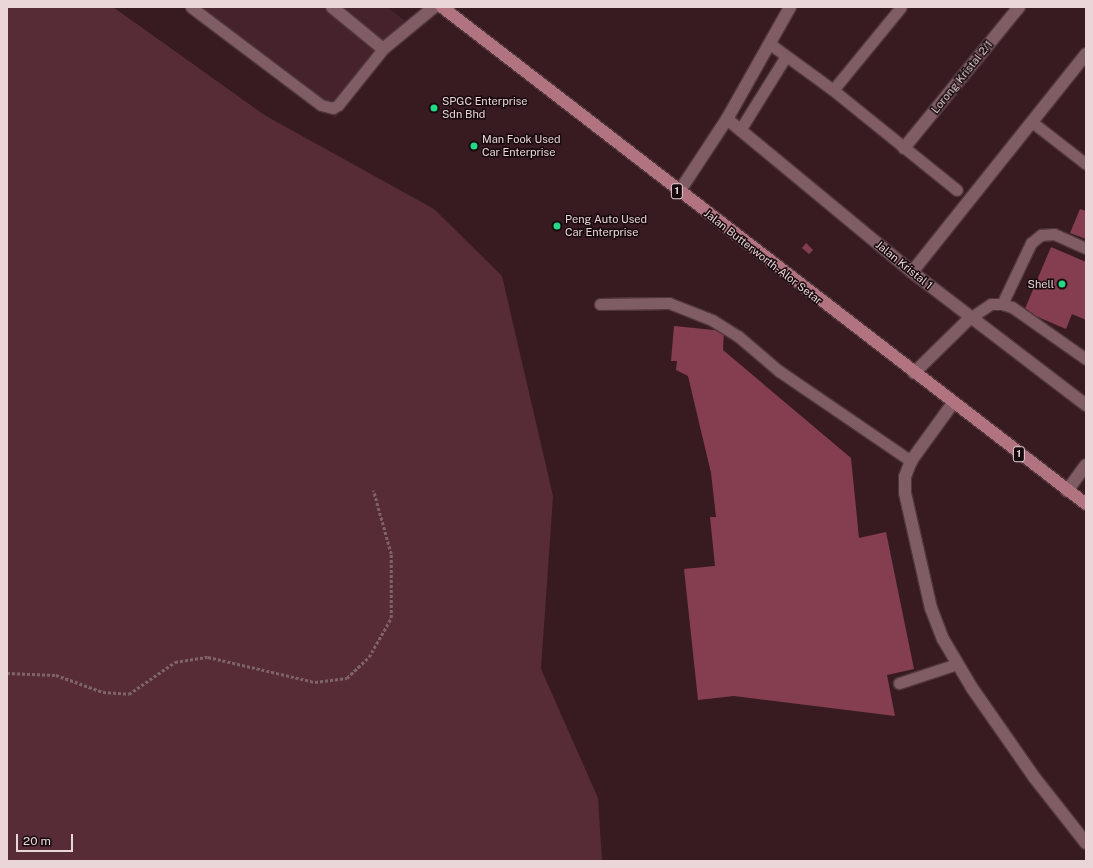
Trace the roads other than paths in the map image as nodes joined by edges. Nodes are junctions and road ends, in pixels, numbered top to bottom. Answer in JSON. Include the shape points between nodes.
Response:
{"nodes":[{"id":1,"x":191,"y":7,"type":"edge"},
{"id":2,"x":332,"y":7,"type":"edge"},
{"id":3,"x":434,"y":7,"type":"edge"},
{"id":4,"x":442,"y":7,"type":"edge"},
{"id":5,"x":790,"y":7,"type":"edge"},
{"id":6,"x":901,"y":7,"type":"edge"},
{"id":7,"x":1020,"y":7,"type":"edge"},
{"id":8,"x":770,"y":44,"type":"junction"},
{"id":9,"x":383,"y":48,"type":"junction"},
{"id":10,"x":1086,"y":54,"type":"edge"},
{"id":11,"x":786,"y":56,"type":"junction"},
{"id":12,"x":833,"y":90,"type":"junction"},
{"id":13,"x":727,"y":119,"type":"junction"},
{"id":14,"x":1032,"y":122,"type":"junction"},
{"id":15,"x":740,"y":130,"type":"junction"},
{"id":16,"x":904,"y":148,"type":"junction"},
{"id":17,"x":1086,"y":164,"type":"edge"},
{"id":18,"x":957,"y":190,"type":"dead end"},
{"id":19,"x":679,"y":192,"type":"junction"},
{"id":20,"x":1086,"y":248,"type":"edge"},
{"id":21,"x":912,"y":272,"type":"junction"},
{"id":22,"x":600,"y":304,"type":"dead end"},
{"id":23,"x":1002,"y":304,"type":"junction"},
{"id":24,"x":970,"y":318,"type":"junction"},
{"id":25,"x":1086,"y":359,"type":"edge"},
{"id":26,"x":914,"y":373,"type":"junction"},
{"id":27,"x":953,"y":403,"type":"junction"},
{"id":28,"x":1086,"y":405,"type":"edge"},
{"id":29,"x":911,"y":461,"type":"junction"},
{"id":30,"x":1086,"y":465,"type":"edge"},
{"id":31,"x":1067,"y":491,"type":"junction"},
{"id":32,"x":1086,"y":504,"type":"edge"},
{"id":33,"x":957,"y":664,"type":"junction"},
{"id":34,"x":899,"y":683,"type":"dead end"},
{"id":35,"x":1086,"y":843,"type":"edge"}],
"edges":[{"from":1,"to":9,"type":"lane","via":[[321,105],[333,108]]},
{"from":2,"to":9,"type":"street"},
{"from":3,"to":9,"type":"street"},
{"from":4,"to":19,"type":"main road","name":"Jalan Butterworth-Alor Setar","number":"1"},
{"from":5,"to":8,"type":"street"},
{"from":6,"to":12,"type":"lane"},
{"from":7,"to":16,"type":"street","name":"Lorong Kristal 2/1"},
{"from":8,"to":11,"type":"lane"},
{"from":8,"to":13,"type":"street"},
{"from":10,"to":14,"type":"street"},
{"from":11,"to":12,"type":"lane"},
{"from":11,"to":15,"type":"lane"},
{"from":12,"to":16,"type":"lane"},
{"from":13,"to":15,"type":"street","name":"Jalan Kristal 1"},
{"from":13,"to":19,"type":"street"},
{"from":14,"to":17,"type":"lane"},
{"from":14,"to":21,"type":"street"},
{"from":15,"to":21,"type":"street","name":"Jalan Kristal 1"},
{"from":16,"to":18,"type":"lane"},
{"from":19,"to":26,"type":"main road","name":"Jalan Butterworth-Alor Setar","number":"1"},
{"from":20,"to":23,"type":"lane","via":[[1054,234],[1041,235],[1031,243]]},
{"from":21,"to":24,"type":"street","name":"Jalan Kristal 1"},
{"from":22,"to":29,"type":"lane","via":[[669,303],[712,320],[738,336],[779,370]]},
{"from":23,"to":24,"type":"lane","via":[[991,304]]},
{"from":23,"to":25,"type":"lane","via":[[1012,307]]},
{"from":24,"to":26,"type":"street"},
{"from":24,"to":28,"type":"street","name":"Jalan Kristal 1"},
{"from":26,"to":27,"type":"main road","name":"Jalan Butterworth-Alor Setar","number":"1"},
{"from":27,"to":29,"type":"street"},
{"from":27,"to":31,"type":"main road","name":"Jalan Butterworth-Alor Setar","number":"1"},
{"from":29,"to":33,"type":"street","via":[[905,477],[905,493],[931,608],[943,639]]},
{"from":30,"to":31,"type":"street"},
{"from":31,"to":32,"type":"main road","name":"Jalan Butterworth-Alor Setar","number":"1"},
{"from":33,"to":34,"type":"lane"},
{"from":33,"to":35,"type":"street","via":[[1034,777]]}]}
